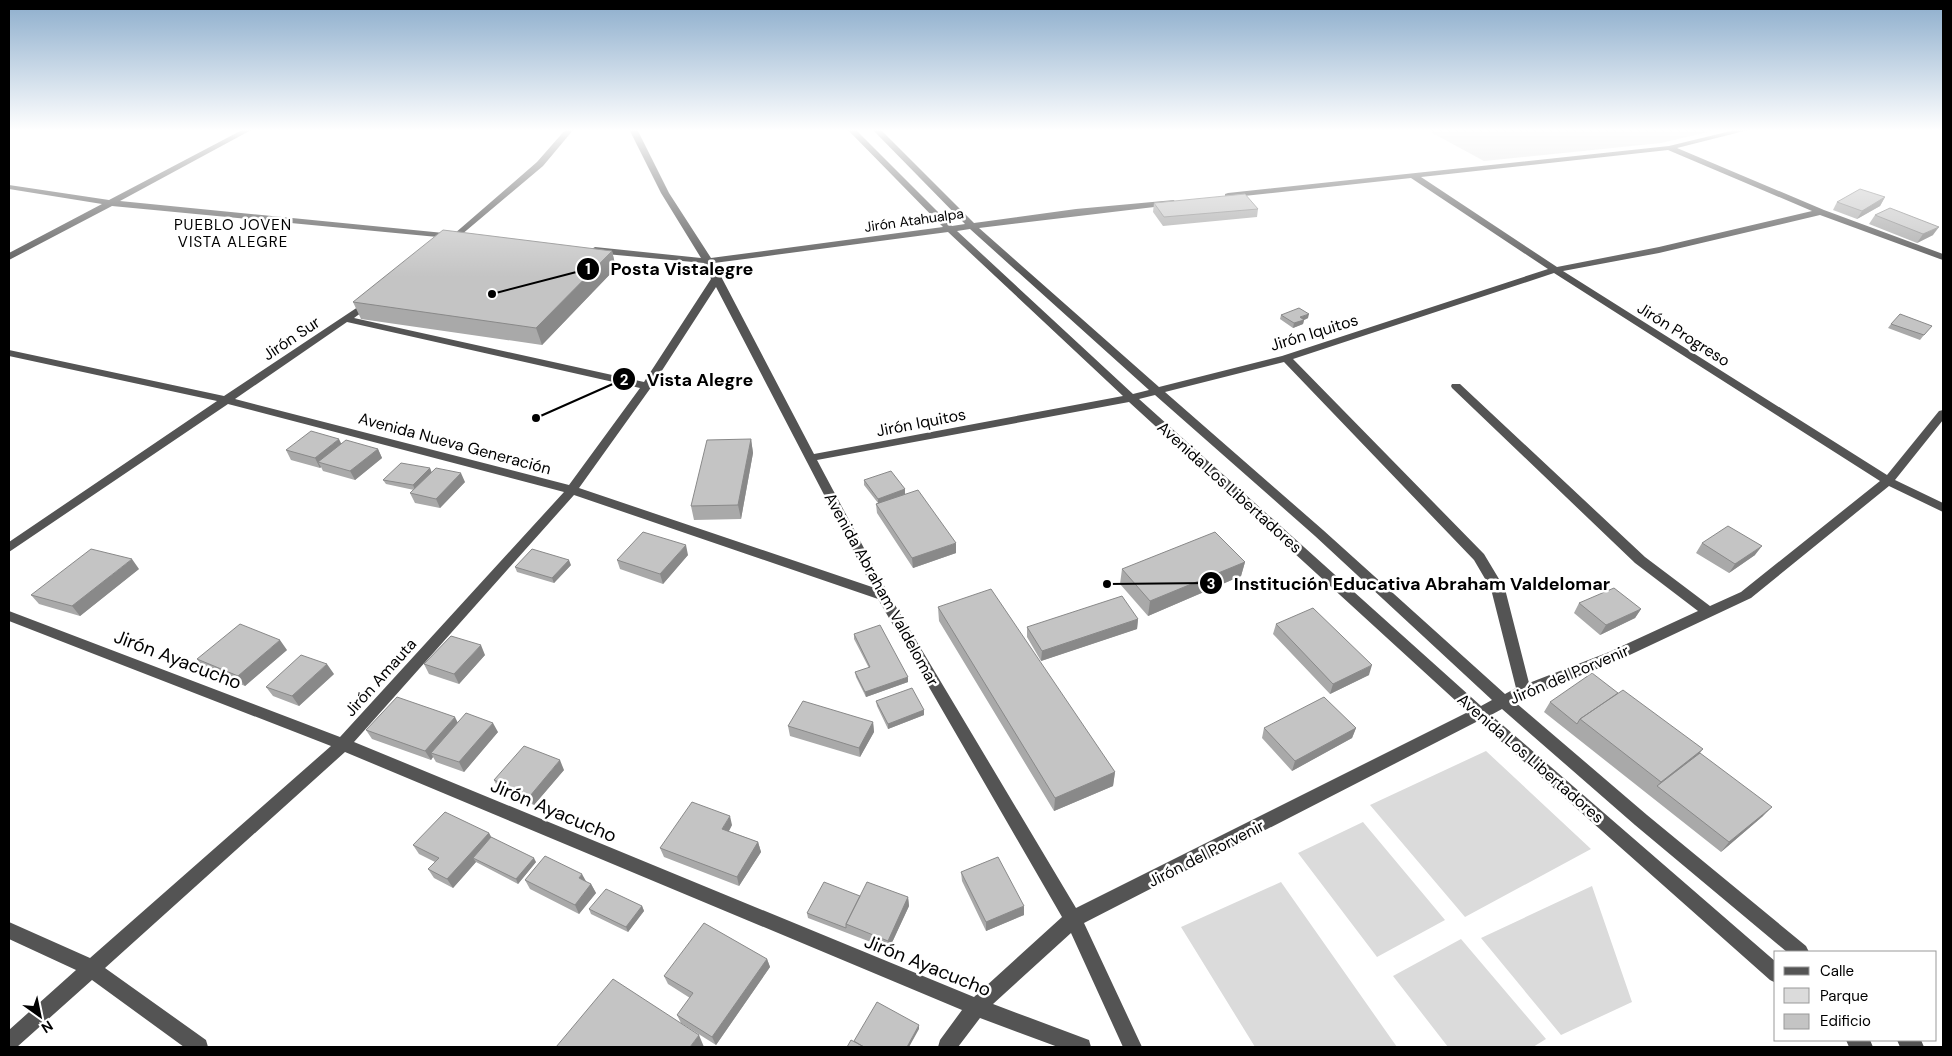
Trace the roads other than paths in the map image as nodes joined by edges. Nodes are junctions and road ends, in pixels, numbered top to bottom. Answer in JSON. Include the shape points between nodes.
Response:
{"nodes":[{"id":1,"x":157,"y":178,"type":"edge"},
{"id":2,"x":525,"y":178,"type":"edge"},
{"id":3,"x":658,"y":178,"type":"edge"},
{"id":4,"x":900,"y":178,"type":"edge"},
{"id":5,"x":925,"y":178,"type":"edge"},
{"id":6,"x":1392,"y":178,"type":"edge"},
{"id":7,"x":1416,"y":178,"type":"edge"},
{"id":8,"x":1741,"y":178,"type":"edge"},
{"id":9,"x":9,"y":187,"type":"edge"},
{"id":10,"x":1215,"y":198,"type":"edge"},
{"id":11,"x":1185,"y":201,"type":"edge"},
{"id":12,"x":111,"y":203,"type":"junction"},
{"id":13,"x":1821,"y":212,"type":"junction"},
{"id":14,"x":972,"y":226,"type":"junction"},
{"id":15,"x":951,"y":230,"type":"junction"},
{"id":16,"x":462,"y":236,"type":"junction"},
{"id":17,"x":441,"y":248,"type":"edge"},
{"id":18,"x":582,"y":248,"type":"edge"},
{"id":19,"x":9,"y":257,"type":"edge"},
{"id":20,"x":1943,"y":258,"type":"edge"},
{"id":21,"x":708,"y":261,"type":"junction"},
{"id":22,"x":1556,"y":270,"type":"junction"},
{"id":23,"x":716,"y":279,"type":"junction"},
{"id":24,"x":379,"y":295,"type":"edge"},
{"id":25,"x":347,"y":319,"type":"junction"},
{"id":26,"x":9,"y":353,"type":"edge"},
{"id":27,"x":1286,"y":358,"type":"junction"},
{"id":28,"x":647,"y":386,"type":"junction"},
{"id":29,"x":1456,"y":386,"type":"dead end"},
{"id":30,"x":1158,"y":391,"type":"junction"},
{"id":31,"x":1132,"y":398,"type":"junction"},
{"id":32,"x":226,"y":400,"type":"junction"},
{"id":33,"x":1943,"y":413,"type":"edge"},
{"id":34,"x":810,"y":458,"type":"junction"},
{"id":35,"x":1888,"y":482,"type":"junction"},
{"id":36,"x":572,"y":490,"type":"junction"},
{"id":37,"x":1943,"y":508,"type":"edge"},
{"id":38,"x":9,"y":548,"type":"edge"},
{"id":39,"x":884,"y":596,"type":"junction"},
{"id":40,"x":1709,"y":612,"type":"junction"},
{"id":41,"x":9,"y":616,"type":"edge"},
{"id":42,"x":1524,"y":691,"type":"junction"},
{"id":43,"x":1503,"y":701,"type":"junction"},
{"id":44,"x":1479,"y":713,"type":"junction"},
{"id":45,"x":343,"y":744,"type":"junction"},
{"id":46,"x":1073,"y":919,"type":"junction"},
{"id":47,"x":9,"y":930,"type":"edge"},
{"id":48,"x":1799,"y":951,"type":"edge"},
{"id":49,"x":92,"y":968,"type":"junction"},
{"id":50,"x":1774,"y":972,"type":"edge"},
{"id":51,"x":976,"y":1007,"type":"junction"},
{"id":52,"x":9,"y":1042,"type":"edge"},
{"id":53,"x":199,"y":1047,"type":"edge"},
{"id":54,"x":947,"y":1047,"type":"edge"},
{"id":55,"x":1082,"y":1047,"type":"edge"},
{"id":56,"x":1133,"y":1047,"type":"edge"}],
"edges":[{"from":1,"to":12,"type":"street"},
{"from":2,"to":16,"type":"street"},
{"from":3,"to":21,"type":"street","name":"Avenida Abraham Valdelomar"},
{"from":4,"to":15,"type":"street","name":"Avenida Los Libertadores"},
{"from":5,"to":14,"type":"street","name":"Avenida Los Libertadores"},
{"from":6,"to":10,"type":"street"},
{"from":7,"to":22,"type":"street","name":"Jirón Progreso"},
{"from":8,"to":13,"type":"street"},
{"from":9,"to":12,"type":"street"},
{"from":11,"to":14,"type":"street","name":"Jirón Atahualpa"},
{"from":12,"to":16,"type":"street"},
{"from":12,"to":19,"type":"street"},
{"from":13,"to":20,"type":"street"},
{"from":13,"to":22,"type":"street","name":"Jirón Iquitos"},
{"from":14,"to":15,"type":"street","name":"Jirón Atahualpa"},
{"from":14,"to":30,"type":"street","name":"Avenida Los Libertadores"},
{"from":15,"to":21,"type":"street","name":"Jirón Atahualpa"},
{"from":15,"to":31,"type":"street","name":"Avenida Los Libertadores"},
{"from":16,"to":17,"type":"street"},
{"from":18,"to":21,"type":"street","name":"Jirón Atahualpa"},
{"from":21,"to":23,"type":"street","name":"Avenida Abraham Valdelomar"},
{"from":22,"to":27,"type":"street","name":"Jirón Iquitos"},
{"from":22,"to":35,"type":"street","name":"Jirón Progreso"},
{"from":23,"to":28,"type":"street","name":"Jirón Amauta"},
{"from":23,"to":34,"type":"street","name":"Avenida Abraham Valdelomar"},
{"from":24,"to":25,"type":"street","name":"Jirón Sur"},
{"from":25,"to":28,"type":"street"},
{"from":25,"to":32,"type":"street","name":"Jirón Sur"},
{"from":26,"to":32,"type":"street","name":"Avenida Nueva Generación"},
{"from":27,"to":30,"type":"street","name":"Jirón Iquitos"},
{"from":27,"to":42,"type":"street","via":[[1479,558],[1498,589]]},
{"from":28,"to":36,"type":"street","name":"Jirón Amauta"},
{"from":29,"to":40,"type":"street","via":[[1640,560]]},
{"from":30,"to":31,"type":"street","name":"Jirón Iquitos"},
{"from":30,"to":43,"type":"street","name":"Avenida Los Libertadores","via":[[1312,526]]},
{"from":31,"to":34,"type":"street","name":"Jirón Iquitos"},
{"from":31,"to":44,"type":"street","name":"Avenida Los Libertadores"},
{"from":32,"to":36,"type":"street","name":"Avenida Nueva Generación"},
{"from":32,"to":38,"type":"street","name":"Jirón Sur"},
{"from":33,"to":35,"type":"street","name":"Jirón del Porvenir"},
{"from":34,"to":39,"type":"street","name":"Avenida Abraham Valdelomar"},
{"from":35,"to":37,"type":"street","name":"Jirón Progreso"},
{"from":35,"to":40,"type":"street","name":"Jirón del Porvenir","via":[[1746,595]]},
{"from":36,"to":39,"type":"street","name":"Avenida Nueva Generación"},
{"from":36,"to":45,"type":"street","name":"Jirón Amauta"},
{"from":39,"to":46,"type":"street","name":"Avenida Abraham Valdelomar"},
{"from":40,"to":42,"type":"street","name":"Jirón del Porvenir","via":[[1614,656]]},
{"from":41,"to":45,"type":"street","name":"Jirón Ayacucho"},
{"from":42,"to":43,"type":"street","name":"Jirón del Porvenir"},
{"from":43,"to":44,"type":"street","name":"Jirón del Porvenir"},
{"from":43,"to":48,"type":"street","name":"Avenida Los Libertadores"},
{"from":44,"to":46,"type":"street","name":"Jirón del Porvenir"},
{"from":44,"to":50,"type":"street","name":"Avenida Los Libertadores"},
{"from":45,"to":49,"type":"street","name":"Jirón Amauta"},
{"from":45,"to":51,"type":"street","name":"Jirón Ayacucho"},
{"from":46,"to":51,"type":"street","name":"Jirón del Porvenir"},
{"from":46,"to":56,"type":"street","name":"Avenida Abraham Valdelomar"},
{"from":47,"to":49,"type":"street"},
{"from":49,"to":52,"type":"street","name":"Jirón Amauta"},
{"from":49,"to":53,"type":"street"},
{"from":51,"to":54,"type":"street","name":"Jirón del Porvenir"},
{"from":51,"to":55,"type":"street","name":"Jirón Ayacucho"}]}
